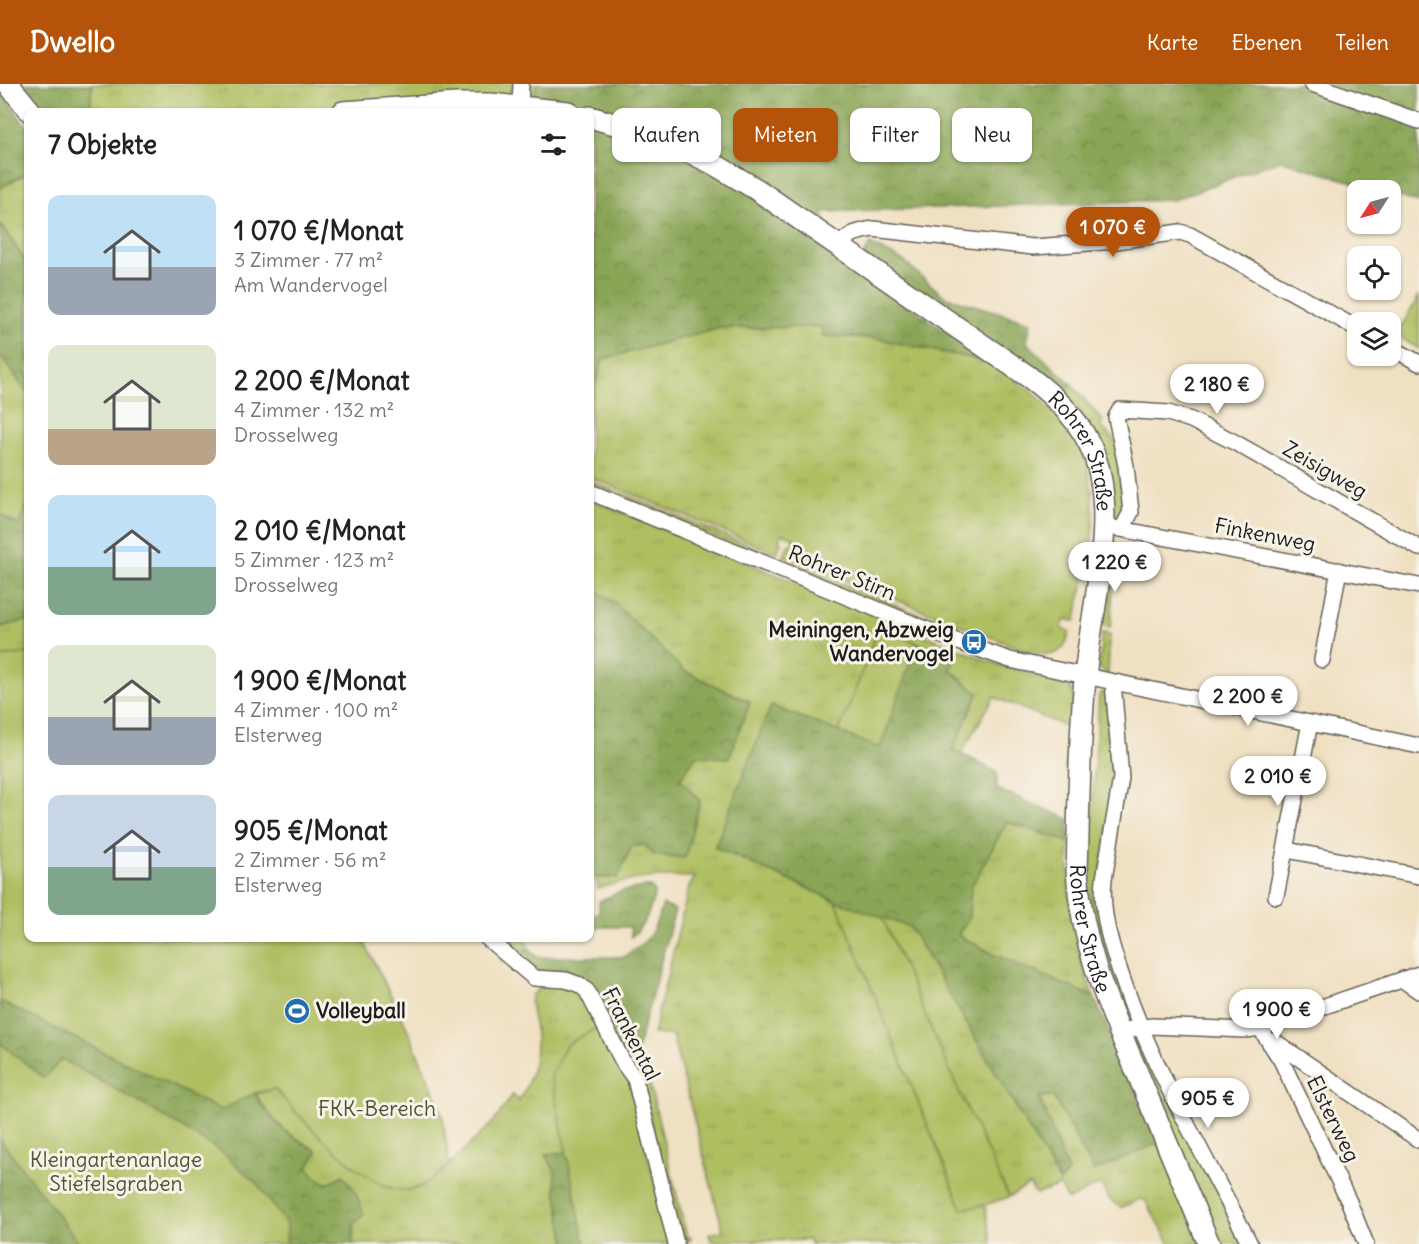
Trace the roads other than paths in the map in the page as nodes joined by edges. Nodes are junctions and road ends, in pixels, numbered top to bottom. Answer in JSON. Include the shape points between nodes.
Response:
{"nodes":[{"id":1,"x":9,"y":84,"type":"edge"},
{"id":2,"x":521,"y":84,"type":"edge"},
{"id":3,"x":1312,"y":84,"type":"edge"},
{"id":4,"x":520,"y":106,"type":"junction"},
{"id":5,"x":28,"y":108,"type":"edge"},
{"id":6,"x":399,"y":108,"type":"edge"},
{"id":7,"x":536,"y":108,"type":"edge"},
{"id":8,"x":594,"y":118,"type":"edge"},
{"id":9,"x":1419,"y":122,"type":"edge"},
{"id":10,"x":840,"y":248,"type":"junction"},
{"id":11,"x":1347,"y":323,"type":"edge"},
{"id":12,"x":1401,"y":353,"type":"edge"},
{"id":13,"x":1419,"y":363,"type":"edge"},
{"id":14,"x":594,"y":494,"type":"edge"},
{"id":15,"x":1112,"y":528,"type":"junction"},
{"id":16,"x":1419,"y":548,"type":"edge"},
{"id":17,"x":1339,"y":570,"type":"junction"},
{"id":18,"x":1419,"y":586,"type":"edge"},
{"id":19,"x":1322,"y":660,"type":"dead end"},
{"id":20,"x":1085,"y":676,"type":"junction"},
{"id":21,"x":1113,"y":682,"type":"junction"},
{"id":22,"x":1310,"y":723,"type":"junction"},
{"id":23,"x":1419,"y":746,"type":"edge"},
{"id":24,"x":1287,"y":850,"type":"junction"},
{"id":25,"x":1419,"y":876,"type":"edge"},
{"id":26,"x":1276,"y":896,"type":"dead end"},
{"id":27,"x":492,"y":942,"type":"edge"},
{"id":28,"x":1419,"y":974,"type":"edge"},
{"id":29,"x":1403,"y":980,"type":"junction"},
{"id":30,"x":1419,"y":991,"type":"edge"},
{"id":31,"x":1260,"y":1028,"type":"junction"},
{"id":32,"x":1129,"y":1029,"type":"junction"},
{"id":33,"x":1419,"y":1140,"type":"edge"},
{"id":34,"x":676,"y":1244,"type":"edge"},
{"id":35,"x":1209,"y":1244,"type":"edge"},
{"id":36,"x":1250,"y":1244,"type":"edge"},
{"id":37,"x":1366,"y":1244,"type":"edge"}],
"edges":[{"from":1,"to":5,"type":"main road"},
{"from":2,"to":4,"type":"street"},
{"from":3,"to":9,"type":"street"},
{"from":4,"to":6,"type":"main road","via":[[456,104]]},
{"from":4,"to":7,"type":"main road"},
{"from":8,"to":10,"type":"main road","name":"Rohrer Straße","via":[[656,136],[712,163]]},
{"from":10,"to":11,"type":"street","via":[[849,235],[873,229],[1033,248],[1180,232]]},
{"from":10,"to":15,"type":"main road","name":"Rohrer Straße","via":[[1055,397],[1080,426],[1095,458]]},
{"from":12,"to":13,"type":"street"},
{"from":14,"to":20,"type":"street","name":"Rohrer Stirn","via":[[980,650]]},
{"from":15,"to":16,"type":"street","name":"Zeisigweg","via":[[1131,513],[1116,417],[1120,410],[1143,410],[1168,413],[1200,424]]},
{"from":15,"to":17,"type":"street","name":"Finkenweg"},
{"from":15,"to":20,"type":"main road","name":"Rohrer Straße"},
{"from":17,"to":18,"type":"street","name":"Finkenweg"},
{"from":17,"to":19,"type":"street"},
{"from":20,"to":21,"type":"street","name":"Rohrer Stirn"},
{"from":20,"to":32,"type":"main road","name":"Rohrer Straße","via":[[1079,784],[1079,896],[1094,965]]},
{"from":21,"to":22,"type":"street","name":"Rohrer Stirn"},
{"from":21,"to":32,"type":"street","name":"Rohrer Straße","via":[[1121,778],[1102,896]]},
{"from":22,"to":23,"type":"street","name":"Rohrer Stirn"},
{"from":22,"to":24,"type":"street"},
{"from":24,"to":25,"type":"street"},
{"from":24,"to":26,"type":"street"},
{"from":27,"to":34,"type":"street","name":"Frankental","via":[[534,978],[566,980],[587,991],[635,1079]]},
{"from":28,"to":29,"type":"street"},
{"from":29,"to":30,"type":"street"},
{"from":29,"to":31,"type":"street"},
{"from":31,"to":32,"type":"street"},
{"from":31,"to":33,"type":"street","name":"Elsterweg","via":[[1280,1046]]},
{"from":31,"to":37,"type":"street","name":"Elsterweg","via":[[1281,1060]]},
{"from":32,"to":35,"type":"main road","name":"Rohrer Straße"},
{"from":32,"to":36,"type":"street","via":[[1165,1083]]}]}
